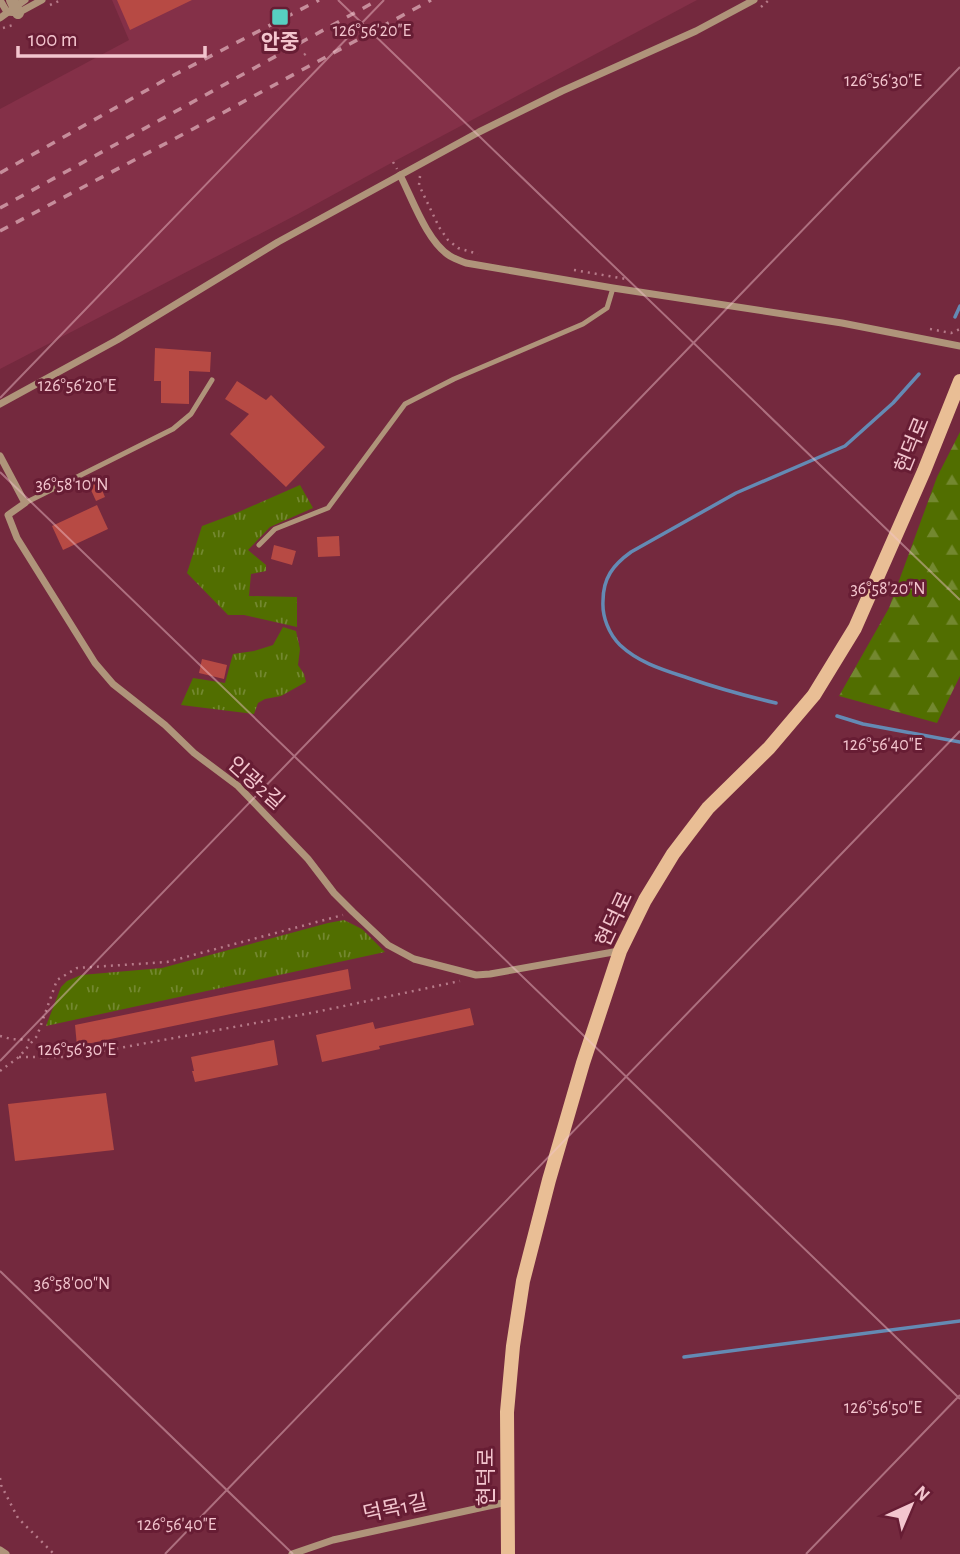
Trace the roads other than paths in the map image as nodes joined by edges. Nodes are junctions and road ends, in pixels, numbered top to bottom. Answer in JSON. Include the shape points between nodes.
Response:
{"nodes":[{"id":1,"x":0,"y":0,"type":"edge"},
{"id":2,"x":42,"y":0,"type":"edge"},
{"id":3,"x":754,"y":0,"type":"edge"},
{"id":4,"x":16,"y":6,"type":"edge"},
{"id":5,"x":0,"y":18,"type":"edge"},
{"id":6,"x":400,"y":175,"type":"junction"},
{"id":7,"x":613,"y":288,"type":"junction"},
{"id":8,"x":960,"y":346,"type":"edge"},
{"id":9,"x":212,"y":380,"type":"dead end"},
{"id":10,"x":960,"y":381,"type":"edge"},
{"id":11,"x":0,"y":404,"type":"edge"},
{"id":12,"x":0,"y":456,"type":"edge"},
{"id":13,"x":25,"y":503,"type":"junction"},
{"id":14,"x":258,"y":545,"type":"dead end"},
{"id":15,"x":620,"y":951,"type":"junction"},
{"id":16,"x":507,"y":1502,"type":"junction"},
{"id":17,"x":0,"y":1550,"type":"edge"},
{"id":18,"x":6,"y":1554,"type":"edge"},
{"id":19,"x":292,"y":1554,"type":"edge"},
{"id":20,"x":508,"y":1554,"type":"edge"}],
"edges":[{"from":1,"to":4,"type":"street"},
{"from":2,"to":4,"type":"street"},
{"from":3,"to":6,"type":"street","via":[[550,96]]},
{"from":4,"to":5,"type":"street"},
{"from":6,"to":7,"type":"street","via":[[427,228],[450,256]]},
{"from":6,"to":11,"type":"street"},
{"from":7,"to":8,"type":"street"},
{"from":7,"to":14,"type":"lane","via":[[607,309],[583,324],[405,404],[328,508],[275,529]]},
{"from":9,"to":13,"type":"lane","via":[[191,414],[173,429]]},
{"from":10,"to":15,"type":"main road","name":"현덕로","via":[[855,628],[814,695],[708,808],[673,854]]},
{"from":12,"to":13,"type":"street"},
{"from":13,"to":15,"type":"street","name":"인광2길","via":[[8,515],[17,538],[95,663],[113,684],[237,786],[388,945],[414,959],[476,975]]},
{"from":15,"to":16,"type":"main road","name":"현덕로","via":[[548,1180],[523,1281],[508,1412]]},
{"from":16,"to":19,"type":"street","name":"덕목1길","via":[[333,1540]]},
{"from":16,"to":20,"type":"main road","name":"현덕로"},
{"from":17,"to":18,"type":"street"}]}
